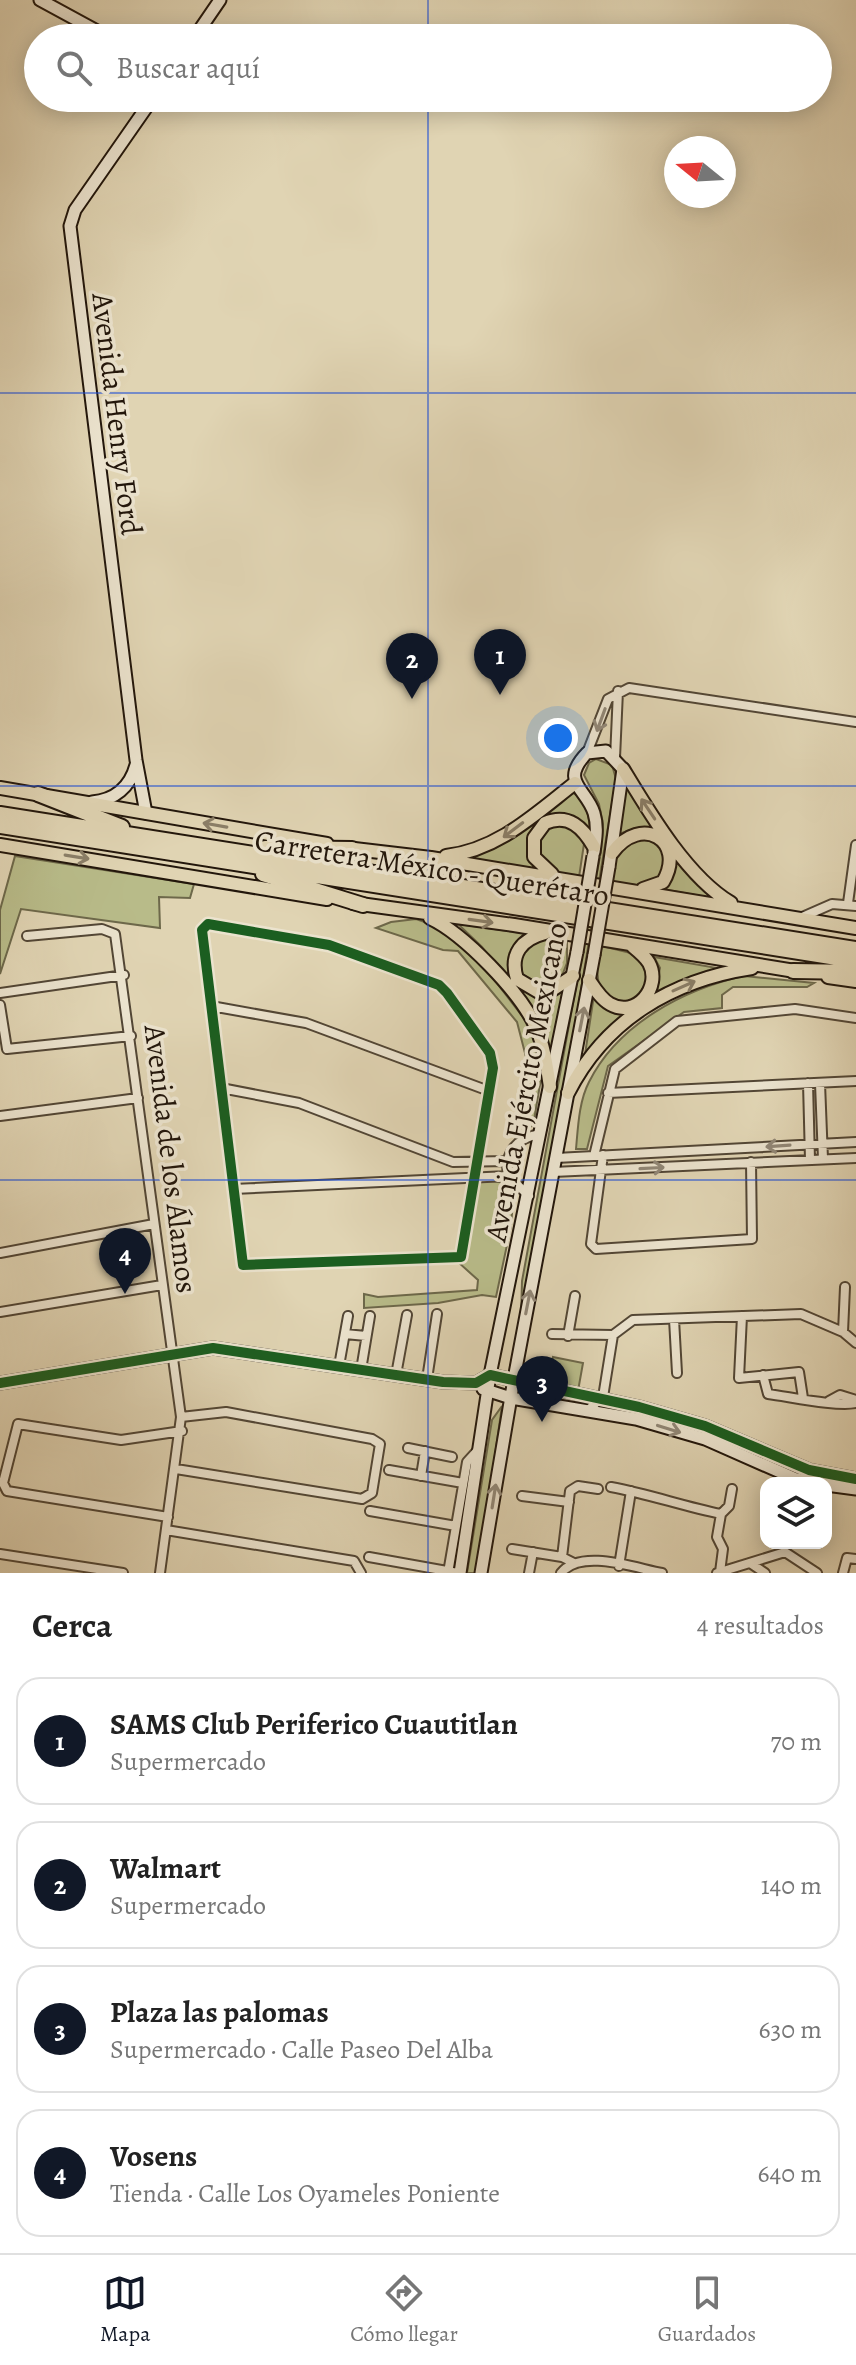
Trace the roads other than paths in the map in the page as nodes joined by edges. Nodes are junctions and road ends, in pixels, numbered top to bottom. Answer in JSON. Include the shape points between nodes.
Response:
{"nodes":[{"id":1,"x":40,"y":0,"type":"edge"},
{"id":2,"x":220,"y":0,"type":"edge"},
{"id":3,"x":84,"y":24,"type":"edge"},
{"id":4,"x":204,"y":24,"type":"edge"},
{"id":5,"x":143,"y":112,"type":"edge"},
{"id":6,"x":618,"y":691,"type":"junction"},
{"id":7,"x":856,"y":722,"type":"edge"},
{"id":8,"x":587,"y":753,"type":"junction"},
{"id":9,"x":136,"y":760,"type":"junction"},
{"id":10,"x":619,"y":763,"type":"junction"},
{"id":11,"x":575,"y":783,"type":"junction"},
{"id":12,"x":0,"y":788,"type":"edge"},
{"id":13,"x":38,"y":794,"type":"junction"},
{"id":14,"x":86,"y":802,"type":"junction"},
{"id":15,"x":146,"y":813,"type":"junction"},
{"id":16,"x":0,"y":814,"type":"edge"},
{"id":17,"x":0,"y":826,"type":"edge"},
{"id":18,"x":144,"y":836,"type":"junction"},
{"id":19,"x":0,"y":845,"type":"edge"},
{"id":20,"x":856,"y":845,"type":"edge"},
{"id":21,"x":352,"y":849,"type":"junction"},
{"id":22,"x":594,"y":852,"type":"junction"},
{"id":23,"x":612,"y":853,"type":"junction"},
{"id":24,"x":229,"y":856,"type":"junction"},
{"id":25,"x":431,"y":858,"type":"junction"},
{"id":26,"x":558,"y":878,"type":"junction"},
{"id":27,"x":626,"y":889,"type":"junction"},
{"id":28,"x":852,"y":904,"type":"edge"},
{"id":29,"x":363,"y":905,"type":"junction"},
{"id":30,"x":737,"y":906,"type":"junction"},
{"id":31,"x":404,"y":910,"type":"junction"},
{"id":32,"x":798,"y":919,"type":"junction"},
{"id":33,"x":856,"y":928,"type":"edge"},
{"id":34,"x":553,"y":932,"type":"junction"},
{"id":35,"x":27,"y":936,"type":"dead end"},
{"id":36,"x":631,"y":945,"type":"junction"},
{"id":37,"x":856,"y":949,"type":"edge"},
{"id":38,"x":856,"y":961,"type":"edge"},
{"id":39,"x":762,"y":966,"type":"junction"},
{"id":40,"x":793,"y":971,"type":"junction"},
{"id":41,"x":856,"y":972,"type":"edge"},
{"id":42,"x":124,"y":975,"type":"junction"},
{"id":43,"x":573,"y":976,"type":"junction"},
{"id":44,"x":589,"y":980,"type":"junction"},
{"id":45,"x":856,"y":981,"type":"edge"},
{"id":46,"x":0,"y":993,"type":"edge"},
{"id":47,"x":0,"y":1005,"type":"edge"},
{"id":48,"x":211,"y":1006,"type":"junction"},
{"id":49,"x":856,"y":1018,"type":"edge"},
{"id":50,"x":2,"y":1020,"type":"edge"},
{"id":51,"x":131,"y":1036,"type":"junction"},
{"id":52,"x":856,"y":1081,"type":"edge"},
{"id":53,"x":808,"y":1083,"type":"junction"},
{"id":54,"x":820,"y":1083,"type":"junction"},
{"id":55,"x":550,"y":1087,"type":"junction"},
{"id":56,"x":221,"y":1088,"type":"junction"},
{"id":57,"x":489,"y":1091,"type":"junction"},
{"id":58,"x":568,"y":1093,"type":"junction"},
{"id":59,"x":608,"y":1093,"type":"junction"},
{"id":60,"x":138,"y":1098,"type":"junction"},
{"id":61,"x":0,"y":1116,"type":"edge"},
{"id":62,"x":540,"y":1134,"type":"junction"},
{"id":63,"x":856,"y":1142,"type":"edge"},
{"id":64,"x":823,"y":1143,"type":"junction"},
{"id":65,"x":810,"y":1144,"type":"junction"},
{"id":66,"x":706,"y":1150,"type":"junction"},
{"id":67,"x":599,"y":1156,"type":"junction"},
{"id":68,"x":556,"y":1158,"type":"junction"},
{"id":69,"x":856,"y":1158,"type":"edge"},
{"id":70,"x":823,"y":1159,"type":"junction"},
{"id":71,"x":810,"y":1160,"type":"junction"},
{"id":72,"x":507,"y":1161,"type":"junction"},
{"id":73,"x":751,"y":1162,"type":"junction"},
{"id":74,"x":477,"y":1163,"type":"junction"},
{"id":75,"x":707,"y":1164,"type":"junction"},
{"id":76,"x":601,"y":1171,"type":"junction"},
{"id":77,"x":553,"y":1172,"type":"junction"},
{"id":78,"x":508,"y":1176,"type":"junction"},
{"id":79,"x":475,"y":1177,"type":"junction"},
{"id":80,"x":233,"y":1189,"type":"junction"},
{"id":81,"x":529,"y":1196,"type":"junction"},
{"id":82,"x":149,"y":1225,"type":"junction"},
{"id":83,"x":0,"y":1253,"type":"edge"},
{"id":84,"x":162,"y":1285,"type":"junction"},
{"id":85,"x":845,"y":1287,"type":"dead end"},
{"id":86,"x":575,"y":1296,"type":"dead end"},
{"id":87,"x":844,"y":1306,"type":"junction"},
{"id":88,"x":856,"y":1306,"type":"edge"},
{"id":89,"x":0,"y":1312,"type":"edge"},
{"id":90,"x":437,"y":1314,"type":"dead end"},
{"id":91,"x":407,"y":1315,"type":"dead end"},
{"id":92,"x":348,"y":1316,"type":"dead end"},
{"id":93,"x":370,"y":1316,"type":"dead end"},
{"id":94,"x":742,"y":1316,"type":"junction"},
{"id":95,"x":674,"y":1319,"type":"junction"},
{"id":96,"x":843,"y":1332,"type":"junction"},
{"id":97,"x":345,"y":1334,"type":"junction"},
{"id":98,"x":552,"y":1334,"type":"dead end"},
{"id":99,"x":613,"y":1335,"type":"junction"},
{"id":100,"x":366,"y":1336,"type":"junction"},
{"id":101,"x":568,"y":1336,"type":"junction"},
{"id":102,"x":856,"y":1343,"type":"edge"},
{"id":103,"x":171,"y":1352,"type":"junction"},
{"id":104,"x":339,"y":1366,"type":"junction"},
{"id":105,"x":361,"y":1370,"type":"junction"},
{"id":106,"x":677,"y":1373,"type":"dead end"},
{"id":107,"x":760,"y":1374,"type":"junction"},
{"id":108,"x":396,"y":1375,"type":"junction"},
{"id":109,"x":490,"y":1375,"type":"junction"},
{"id":110,"x":427,"y":1379,"type":"junction"},
{"id":111,"x":514,"y":1379,"type":"junction"},
{"id":112,"x":0,"y":1383,"type":"edge"},
{"id":113,"x":476,"y":1383,"type":"junction"},
{"id":114,"x":487,"y":1392,"type":"junction"},
{"id":115,"x":603,"y":1397,"type":"junction"},
{"id":116,"x":511,"y":1398,"type":"junction"},
{"id":117,"x":803,"y":1398,"type":"junction"},
{"id":118,"x":856,"y":1401,"type":"edge"},
{"id":119,"x":588,"y":1410,"type":"junction"},
{"id":120,"x":621,"y":1416,"type":"junction"},
{"id":121,"x":181,"y":1417,"type":"junction"},
{"id":122,"x":182,"y":1431,"type":"junction"},
{"id":123,"x":408,"y":1448,"type":"dead end"},
{"id":124,"x":425,"y":1451,"type":"junction"},
{"id":125,"x":477,"y":1451,"type":"junction"},
{"id":126,"x":452,"y":1457,"type":"dead end"},
{"id":127,"x":783,"y":1461,"type":"junction"},
{"id":128,"x":176,"y":1469,"type":"junction"},
{"id":129,"x":389,"y":1470,"type":"dead end"},
{"id":130,"x":809,"y":1470,"type":"junction"},
{"id":131,"x":421,"y":1476,"type":"junction"},
{"id":132,"x":787,"y":1477,"type":"edge"},
{"id":133,"x":793,"y":1477,"type":"edge"},
{"id":134,"x":801,"y":1477,"type":"edge"},
{"id":135,"x":856,"y":1479,"type":"edge"},
{"id":136,"x":463,"y":1483,"type":"junction"},
{"id":137,"x":832,"y":1486,"type":"edge"},
{"id":138,"x":611,"y":1487,"type":"dead end"},
{"id":139,"x":598,"y":1489,"type":"dead end"},
{"id":140,"x":732,"y":1489,"type":"dead end"},
{"id":141,"x":856,"y":1489,"type":"edge"},
{"id":142,"x":631,"y":1491,"type":"junction"},
{"id":143,"x":522,"y":1496,"type":"dead end"},
{"id":144,"x":569,"y":1502,"type":"junction"},
{"id":145,"x":370,"y":1511,"type":"dead end"},
{"id":146,"x":721,"y":1514,"type":"junction"},
{"id":147,"x":168,"y":1517,"type":"junction"},
{"id":148,"x":456,"y":1526,"type":"junction"},
{"id":149,"x":166,"y":1530,"type":"junction"},
{"id":150,"x":512,"y":1549,"type":"dead end"},
{"id":151,"x":782,"y":1549,"type":"edge"},
{"id":152,"x":788,"y":1549,"type":"edge"},
{"id":153,"x":533,"y":1552,"type":"junction"},
{"id":154,"x":0,"y":1554,"type":"edge"},
{"id":155,"x":369,"y":1557,"type":"dead end"},
{"id":156,"x":562,"y":1557,"type":"junction"},
{"id":157,"x":856,"y":1559,"type":"edge"},
{"id":158,"x":574,"y":1563,"type":"junction"},
{"id":159,"x":750,"y":1563,"type":"junction"},
{"id":160,"x":619,"y":1566,"type":"junction"},
{"id":161,"x":718,"y":1572,"type":"edge"},
{"id":162,"x":813,"y":1572,"type":"edge"},
{"id":163,"x":123,"y":1573,"type":"edge"},
{"id":164,"x":160,"y":1573,"type":"edge"},
{"id":165,"x":361,"y":1573,"type":"edge"},
{"id":166,"x":453,"y":1573,"type":"edge"},
{"id":167,"x":481,"y":1573,"type":"edge"},
{"id":168,"x":529,"y":1573,"type":"edge"},
{"id":169,"x":561,"y":1573,"type":"edge"},
{"id":170,"x":662,"y":1573,"type":"edge"},
{"id":171,"x":765,"y":1573,"type":"edge"},
{"id":172,"x":843,"y":1573,"type":"edge"}],
"edges":[{"from":1,"to":3,"type":"street"},
{"from":2,"to":4,"type":"street"},
{"from":5,"to":9,"type":"street","name":"Avenida Henry Ford","via":[[75,210],[70,226]]},
{"from":6,"to":7,"type":"street","via":[[640,687]]},
{"from":6,"to":8,"type":"street","one_way":true,"via":[[608,699]]},
{"from":6,"to":10,"type":"street"},
{"from":8,"to":10,"type":"street","via":[[606,751]]},
{"from":8,"to":11,"type":"street","via":[[576,766]]},
{"from":9,"to":14,"type":"street","via":[[122,790],[106,800]]},
{"from":9,"to":15,"type":"street","name":"Avenida Henry Ford"},
{"from":10,"to":23,"type":"street","name":"Avenida Ejército Mexicano"},
{"from":30,"to":10,"type":"main road","one_way":true,"via":[[708,887],[648,811]]},
{"from":11,"to":22,"type":"street","name":"Avenida Ejército Mexicano","via":[[593,808]]},
{"from":11,"to":25,"type":"main road","one_way":true,"via":[[483,849]]},
{"from":12,"to":13,"type":"main road"},
{"from":13,"to":14,"type":"main road"},
{"from":13,"to":18,"type":"highway"},
{"from":14,"to":15,"type":"main road"},
{"from":21,"to":15,"type":"main road","one_way":true},
{"from":16,"to":18,"type":"highway","name":"Carretera México - Querétaro"},
{"from":17,"to":24,"type":"highway","name":"Carretera México - Querétaro"},
{"from":18,"to":24,"type":"highway","name":"Carretera México - Querétaro"},
{"from":19,"to":29,"type":"main road","one_way":true},
{"from":20,"to":28,"type":"street"},
{"from":21,"to":24,"type":"highway"},
{"from":21,"to":25,"type":"main road"},
{"from":22,"to":26,"type":"main road","via":[[577,824],[564,819],[545,823],[534,838],[534,857]]},
{"from":22,"to":43,"type":"street","name":"Avenida Ejército Mexicano","bridge":true},
{"from":23,"to":27,"type":"main road","via":[[633,833],[650,833],[666,846],[671,864],[663,882]]},
{"from":23,"to":44,"type":"street","name":"Avenida Ejército Mexicano","bridge":true},
{"from":24,"to":29,"type":"highway"},
{"from":24,"to":37,"type":"highway","name":"Carretera México - Querétaro"},
{"from":24,"to":38,"type":"highway","name":"Carretera México - Querétaro"},
{"from":25,"to":26,"type":"main road"},
{"from":26,"to":27,"type":"main road"},
{"from":27,"to":30,"type":"main road"},
{"from":28,"to":32,"type":"street","via":[[832,904]]},
{"from":29,"to":31,"type":"main road"},
{"from":30,"to":32,"type":"main road"},
{"from":31,"to":34,"type":"main road","one_way":true},
{"from":31,"to":55,"type":"main road","via":[[448,927],[467,941],[525,1009],[541,1040]]},
{"from":32,"to":33,"type":"main road"},
{"from":34,"to":36,"type":"main road"},
{"from":34,"to":43,"type":"main road","via":[[519,946],[517,979],[539,992]]},
{"from":35,"to":42,"type":"street","name":"Avenida de los Álamos","via":[[108,929],[115,934]]},
{"from":36,"to":39,"type":"main road"},
{"from":36,"to":44,"type":"main road","via":[[649,963],[653,979],[644,1000],[631,1007],[615,1006]]},
{"from":39,"to":40,"type":"main road"},
{"from":58,"to":39,"type":"main road","one_way":true,"via":[[604,1037],[677,987]]},
{"from":40,"to":41,"type":"highway"},
{"from":40,"to":45,"type":"main road"},
{"from":42,"to":46,"type":"street"},
{"from":42,"to":51,"type":"street","name":"Avenida de los Álamos"},
{"from":43,"to":55,"type":"street","name":"Avenida Ejército Mexicano"},
{"from":58,"to":44,"type":"street","name":"Avenida Ejército Mexicano","one_way":true},
{"from":47,"to":50,"type":"street"},
{"from":48,"to":56,"type":"street"},
{"from":48,"to":57,"type":"street","via":[[306,1023]]},
{"from":48,"to":57,"type":"street","via":[[204,925],[329,945],[444,988],[490,1053]]},
{"from":49,"to":59,"type":"street","via":[[795,1009],[681,1019],[615,1069]]},
{"from":50,"to":51,"type":"street","via":[[5,1045],[11,1049]]},
{"from":51,"to":60,"type":"street","name":"Avenida de los Álamos"},
{"from":52,"to":54,"type":"street"},
{"from":53,"to":54,"type":"street"},
{"from":53,"to":59,"type":"street"},
{"from":53,"to":65,"type":"street"},
{"from":54,"to":64,"type":"street"},
{"from":55,"to":62,"type":"street","name":"Avenida Ejército Mexicano"},
{"from":56,"to":74,"type":"street","via":[[299,1103],[453,1162]]},
{"from":56,"to":80,"type":"street"},
{"from":57,"to":74,"type":"street"},
{"from":58,"to":68,"type":"street","name":"Avenida Ejército Mexicano"},
{"from":59,"to":67,"type":"street"},
{"from":60,"to":61,"type":"street"},
{"from":60,"to":82,"type":"street","name":"Avenida de los Álamos"},
{"from":62,"to":72,"type":"street","via":[[515,1144]]},
{"from":62,"to":81,"type":"street","name":"Avenida Ejército Mexicano"},
{"from":63,"to":64,"type":"street"},
{"from":64,"to":65,"type":"street"},
{"from":64,"to":70,"type":"street"},
{"from":65,"to":66,"type":"street","one_way":true},
{"from":65,"to":71,"type":"street"},
{"from":66,"to":67,"type":"street"},
{"from":66,"to":75,"type":"street"},
{"from":67,"to":68,"type":"street"},
{"from":67,"to":76,"type":"street"},
{"from":68,"to":77,"type":"street","name":"Avenida Ejército Mexicano"},
{"from":69,"to":70,"type":"street"},
{"from":70,"to":71,"type":"street"},
{"from":71,"to":73,"type":"street"},
{"from":72,"to":74,"type":"street"},
{"from":72,"to":78,"type":"street"},
{"from":73,"to":75,"type":"street"},
{"from":73,"to":76,"type":"street","via":[[755,1233],[748,1242],[594,1248]]},
{"from":74,"to":79,"type":"street"},
{"from":76,"to":75,"type":"street","one_way":true},
{"from":76,"to":77,"type":"street"},
{"from":111,"to":77,"type":"street","name":"Avenida Ejército Mexicano","one_way":true},
{"from":78,"to":79,"type":"street"},
{"from":78,"to":81,"type":"street"},
{"from":79,"to":80,"type":"street"},
{"from":79,"to":80,"type":"street","via":[[461,1257],[417,1260],[243,1265]]},
{"from":81,"to":109,"type":"street","name":"Avenida Ejército Mexicano"},
{"from":82,"to":83,"type":"street"},
{"from":82,"to":84,"type":"street","name":"Avenida de los Álamos"},
{"from":84,"to":89,"type":"street"},
{"from":84,"to":103,"type":"street","name":"Avenida de los Álamos"},
{"from":85,"to":87,"type":"street"},
{"from":86,"to":101,"type":"street"},
{"from":87,"to":88,"type":"street"},
{"from":87,"to":96,"type":"street"},
{"from":90,"to":110,"type":"street"},
{"from":91,"to":108,"type":"street"},
{"from":92,"to":97,"type":"street"},
{"from":93,"to":100,"type":"street"},
{"from":94,"to":95,"type":"street"},
{"from":94,"to":96,"type":"street","via":[[801,1314]]},
{"from":94,"to":107,"type":"street","via":[[739,1378]]},
{"from":95,"to":99,"type":"street","via":[[633,1320]]},
{"from":95,"to":106,"type":"street"},
{"from":96,"to":102,"type":"street"},
{"from":97,"to":100,"type":"street"},
{"from":97,"to":104,"type":"street"},
{"from":98,"to":101,"type":"street"},
{"from":99,"to":101,"type":"street"},
{"from":99,"to":115,"type":"street"},
{"from":100,"to":105,"type":"street"},
{"from":103,"to":104,"type":"street","via":[[228,1349]]},
{"from":103,"to":112,"type":"street"},
{"from":103,"to":121,"type":"street"},
{"from":104,"to":105,"type":"street"},
{"from":105,"to":108,"type":"street"},
{"from":107,"to":117,"type":"street","via":[[766,1393]]},
{"from":107,"to":117,"type":"street","via":[[799,1372]]},
{"from":108,"to":110,"type":"street"},
{"from":109,"to":111,"type":"street"},
{"from":109,"to":113,"type":"street"},
{"from":109,"to":114,"type":"street","name":"Avenida Ejército Mexicano"},
{"from":110,"to":113,"type":"street"},
{"from":111,"to":115,"type":"street"},
{"from":111,"to":116,"type":"street","name":"Avenida Ejército Mexicano"},
{"from":113,"to":114,"type":"street"},
{"from":114,"to":116,"type":"street"},
{"from":114,"to":125,"type":"street","name":"Avenida Ejército Mexicano"},
{"from":115,"to":119,"type":"street"},
{"from":115,"to":120,"type":"street"},
{"from":115,"to":127,"type":"street","via":[[705,1426]]},
{"from":116,"to":119,"type":"street"},
{"from":167,"to":116,"type":"street","name":"Avenida Ejército Mexicano","one_way":true},
{"from":117,"to":118,"type":"street","via":[[841,1406]]},
{"from":119,"to":120,"type":"street"},
{"from":120,"to":132,"type":"street","one_way":true,"via":[[705,1439]]},
{"from":121,"to":122,"type":"street"},
{"from":121,"to":128,"type":"street","via":[[226,1412],[380,1444],[372,1493],[362,1499]]},
{"from":122,"to":128,"type":"street"},
{"from":122,"to":147,"type":"street","via":[[121,1440],[18,1424],[4,1488]]},
{"from":123,"to":124,"type":"street"},
{"from":124,"to":126,"type":"street"},
{"from":124,"to":131,"type":"street"},
{"from":125,"to":136,"type":"street","via":[[467,1462]]},
{"from":125,"to":166,"type":"street","name":"Avenida Ejército Mexicano"},
{"from":127,"to":130,"type":"street"},
{"from":127,"to":133,"type":"street"},
{"from":128,"to":147,"type":"street"},
{"from":129,"to":131,"type":"street"},
{"from":130,"to":134,"type":"street"},
{"from":130,"to":135,"type":"street"},
{"from":131,"to":136,"type":"street"},
{"from":136,"to":148,"type":"street"},
{"from":137,"to":141,"type":"street"},
{"from":138,"to":142,"type":"street"},
{"from":139,"to":144,"type":"street","via":[[573,1488]]},
{"from":140,"to":146,"type":"street","via":[[729,1506]]},
{"from":142,"to":146,"type":"street"},
{"from":142,"to":160,"type":"street"},
{"from":143,"to":144,"type":"street"},
{"from":144,"to":156,"type":"street"},
{"from":145,"to":148,"type":"street"},
{"from":146,"to":161,"type":"street"},
{"from":147,"to":149,"type":"street"},
{"from":148,"to":166,"type":"street"},
{"from":149,"to":164,"type":"street"},
{"from":149,"to":165,"type":"street","via":[[354,1561]]},
{"from":150,"to":153,"type":"street"},
{"from":151,"to":159,"type":"street"},
{"from":152,"to":162,"type":"street"},
{"from":153,"to":156,"type":"street"},
{"from":153,"to":168,"type":"street"},
{"from":154,"to":163,"type":"street"},
{"from":155,"to":166,"type":"street"},
{"from":156,"to":158,"type":"street"},
{"from":157,"to":172,"type":"street","via":[[847,1558]]},
{"from":158,"to":160,"type":"street"},
{"from":158,"to":169,"type":"street"},
{"from":159,"to":161,"type":"street"},
{"from":159,"to":171,"type":"street"},
{"from":160,"to":170,"type":"street"}]}
